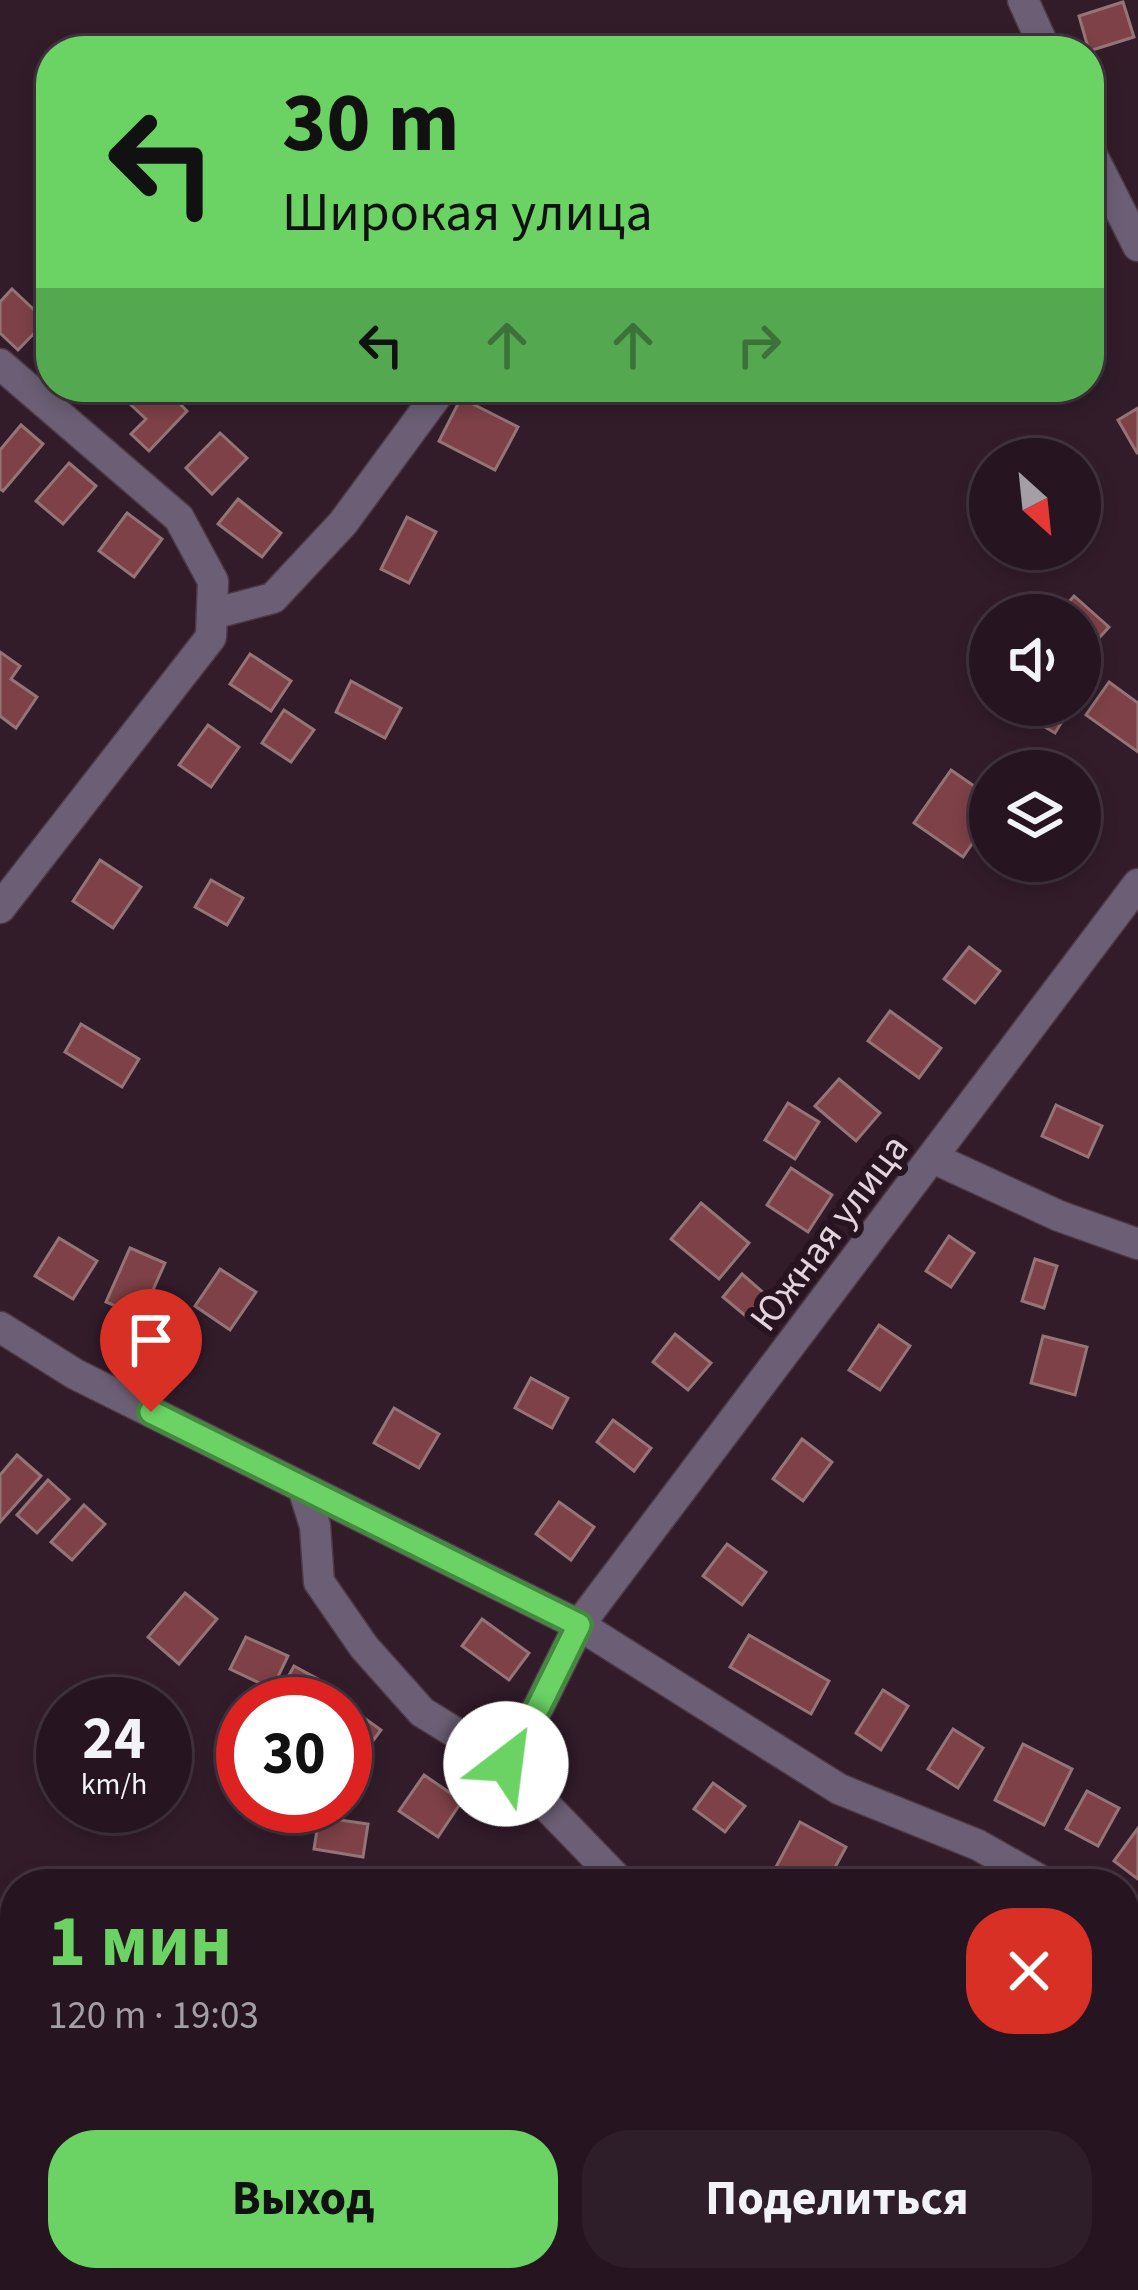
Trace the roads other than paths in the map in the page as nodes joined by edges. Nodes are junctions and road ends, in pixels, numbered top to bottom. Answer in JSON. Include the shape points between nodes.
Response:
{"nodes":[{"id":1,"x":1023,"y":0,"type":"edge"},
{"id":2,"x":1039,"y":36,"type":"edge"},
{"id":3,"x":1104,"y":179,"type":"edge"},
{"id":4,"x":1138,"y":246,"type":"edge"},
{"id":5,"x":0,"y":364,"type":"edge"},
{"id":6,"x":36,"y":395,"type":"edge"},
{"id":7,"x":44,"y":402,"type":"edge"},
{"id":8,"x":432,"y":402,"type":"edge"},
{"id":9,"x":212,"y":614,"type":"junction"},
{"id":10,"x":1138,"y":884,"type":"edge"},
{"id":11,"x":0,"y":908,"type":"edge"},
{"id":12,"x":934,"y":1158,"type":"junction"},
{"id":13,"x":1138,"y":1244,"type":"edge"},
{"id":14,"x":0,"y":1327,"type":"edge"},
{"id":15,"x":303,"y":1488,"type":"junction"},
{"id":16,"x":579,"y":1625,"type":"junction"},
{"id":17,"x":506,"y":1764,"type":"junction"},
{"id":18,"x":608,"y":1869,"type":"edge"},
{"id":19,"x":1020,"y":1869,"type":"edge"}],
"edges":[{"from":1,"to":2,"type":"street"},
{"from":3,"to":4,"type":"street"},
{"from":5,"to":6,"type":"street"},
{"from":7,"to":9,"type":"street","via":[[178,518],[213,581]]},
{"from":8,"to":9,"type":"street","via":[[343,523],[273,598]]},
{"from":9,"to":11,"type":"street","via":[[211,637]]},
{"from":10,"to":12,"type":"street","name":"Южная улица"},
{"from":12,"to":13,"type":"street"},
{"from":12,"to":16,"type":"street","name":"Южная улица"},
{"from":14,"to":15,"type":"street","via":[[75,1374]]},
{"from":15,"to":16,"type":"street"},
{"from":15,"to":17,"type":"street","via":[[319,1582],[364,1647],[422,1712]]},
{"from":16,"to":17,"type":"street","name":"Южная улица"},
{"from":16,"to":19,"type":"street","via":[[839,1789]]},
{"from":17,"to":18,"type":"street"}]}
